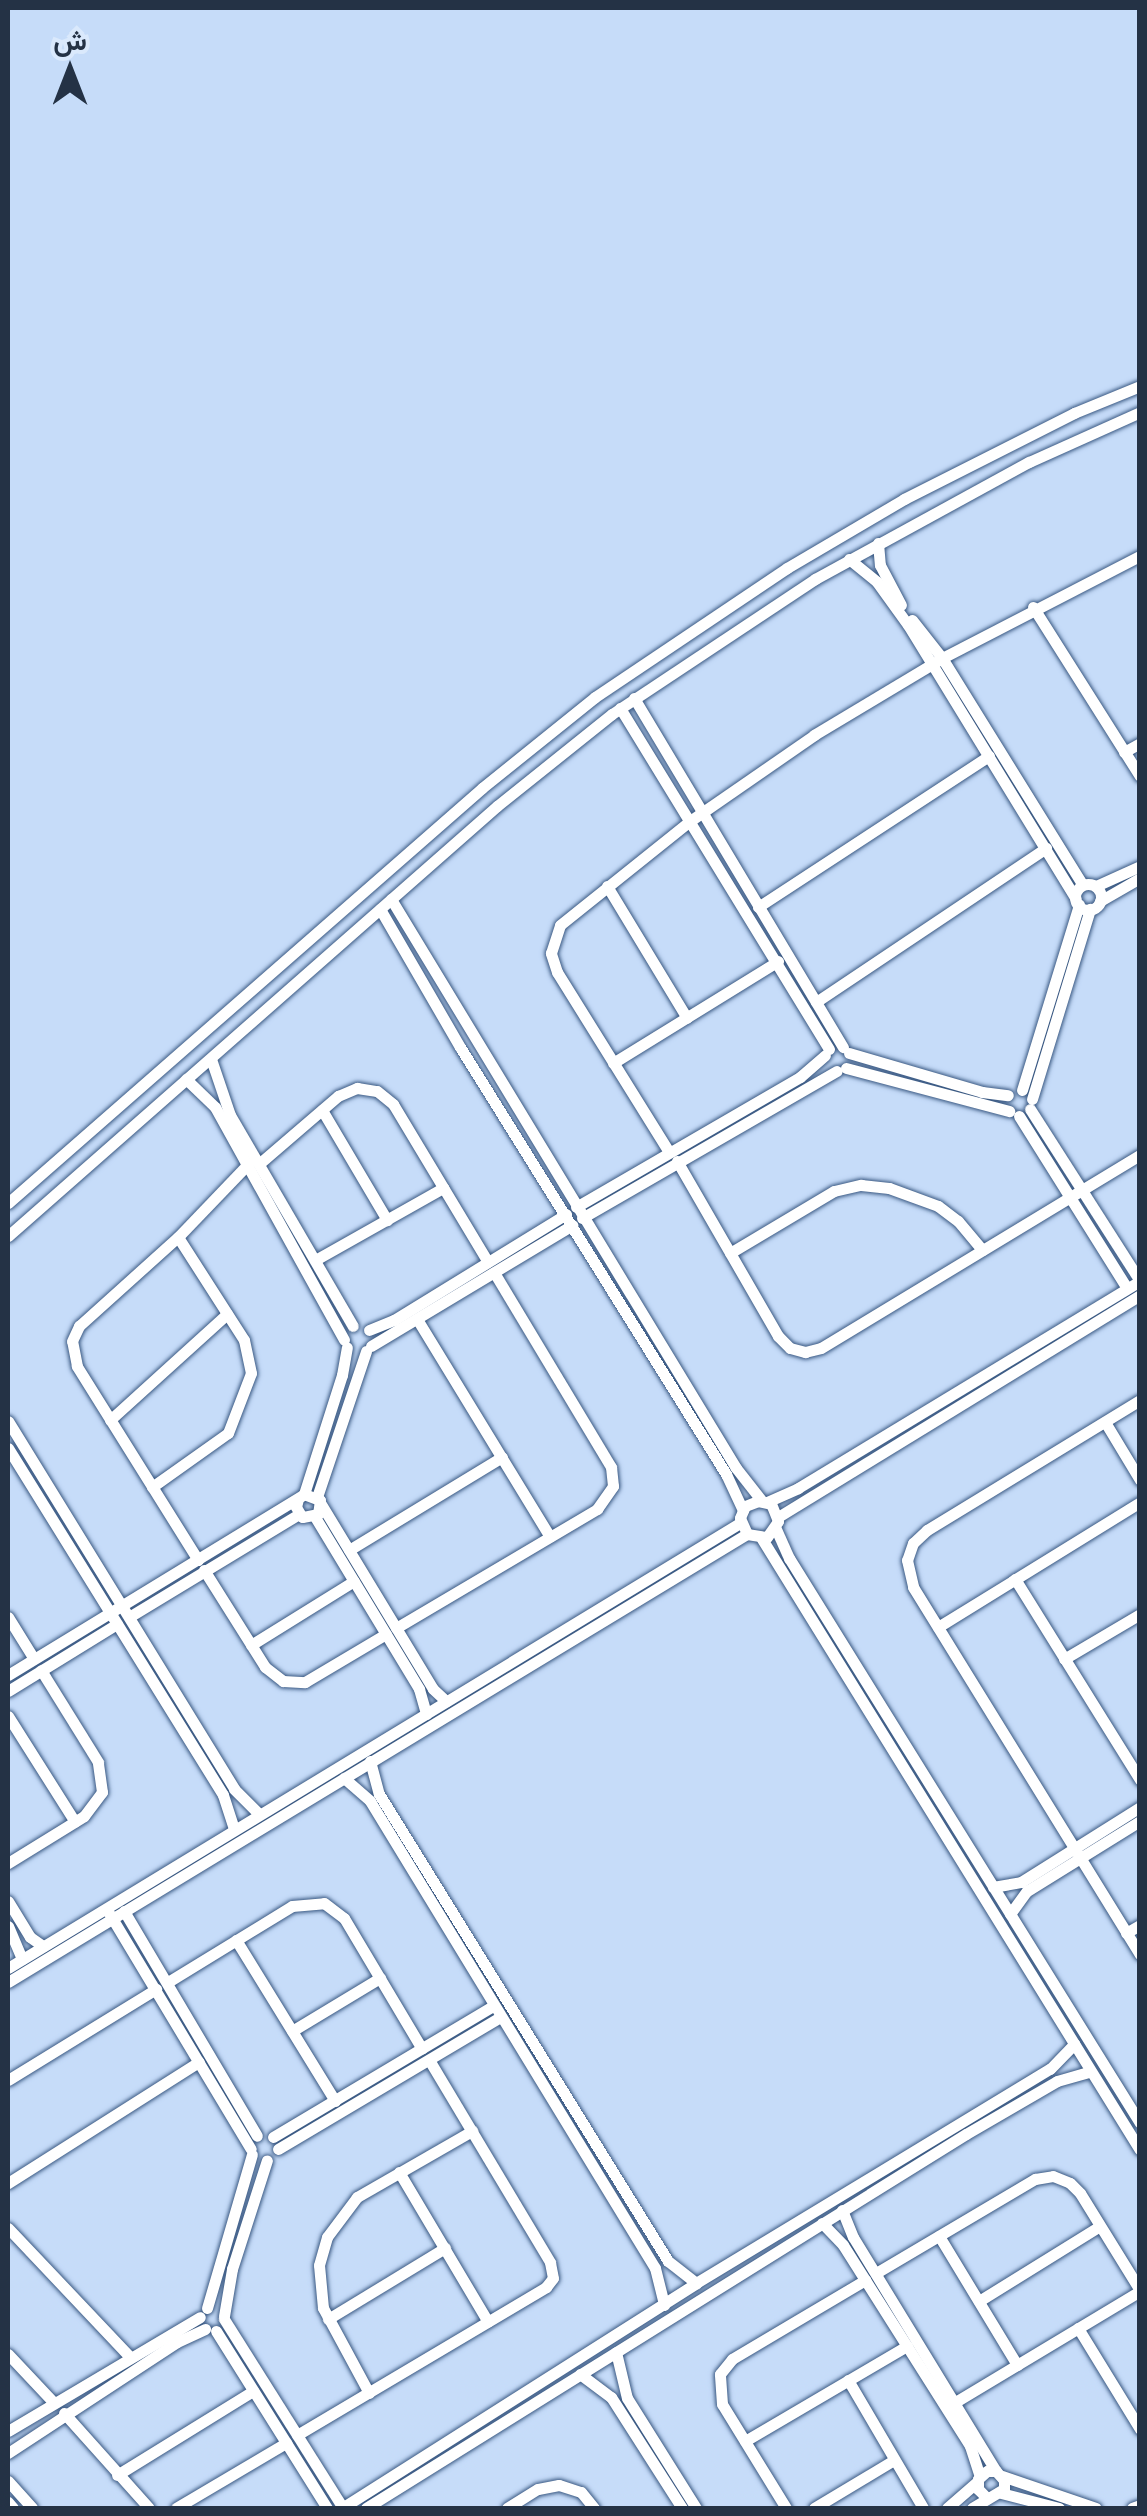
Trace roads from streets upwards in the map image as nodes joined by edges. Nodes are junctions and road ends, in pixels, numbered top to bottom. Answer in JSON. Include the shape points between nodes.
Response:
{"nodes":[{"id":1,"x":1140,"y":386,"type":"edge"},
{"id":2,"x":1140,"y":412,"type":"edge"},
{"id":3,"x":946,"y":477,"type":"junction"},
{"id":4,"x":960,"y":498,"type":"junction"},
{"id":5,"x":904,"y":500,"type":"junction"},
{"id":6,"x":917,"y":522,"type":"junction"},
{"id":7,"x":878,"y":544,"type":"junction"},
{"id":8,"x":850,"y":559,"type":"junction"},
{"id":9,"x":1138,"y":559,"type":"edge"},
{"id":10,"x":1034,"y":608,"type":"junction"},
{"id":11,"x":937,"y":661,"type":"junction"},
{"id":12,"x":634,"y":698,"type":"junction"},
{"id":13,"x":620,"y":708,"type":"junction"},
{"id":14,"x":1140,"y":743,"type":"edge"},
{"id":15,"x":1124,"y":752,"type":"junction"},
{"id":16,"x":989,"y":756,"type":"junction"},
{"id":17,"x":1140,"y":776,"type":"edge"},
{"id":18,"x":696,"y":818,"type":"junction"},
{"id":19,"x":1046,"y":848,"type":"junction"},
{"id":20,"x":1140,"y":866,"type":"edge"},
{"id":21,"x":1140,"y":878,"type":"edge"},
{"id":22,"x":606,"y":886,"type":"junction"},
{"id":23,"x":1089,"y":886,"type":"junction"},
{"id":24,"x":391,"y":899,"type":"junction"},
{"id":25,"x":1086,"y":904,"type":"junction"},
{"id":26,"x":758,"y":907,"type":"junction"},
{"id":27,"x":380,"y":908,"type":"junction"},
{"id":28,"x":778,"y":961,"type":"junction"},
{"id":29,"x":245,"y":996,"type":"junction"},
{"id":30,"x":816,"y":1002,"type":"junction"},
{"id":31,"x":261,"y":1013,"type":"junction"},
{"id":32,"x":686,"y":1018,"type":"junction"},
{"id":33,"x":207,"y":1028,"type":"junction"},
{"id":34,"x":224,"y":1045,"type":"junction"},
{"id":35,"x":846,"y":1050,"type":"junction"},
{"id":36,"x":827,"y":1052,"type":"junction"},
{"id":37,"x":210,"y":1059,"type":"junction"},
{"id":38,"x":614,"y":1063,"type":"junction"},
{"id":39,"x":841,"y":1069,"type":"junction"},
{"id":40,"x":186,"y":1079,"type":"junction"},
{"id":41,"x":493,"y":1086,"type":"junction"},
{"id":42,"x":1022,"y":1105,"type":"junction"},
{"id":43,"x":322,"y":1110,"type":"junction"},
{"id":44,"x":676,"y":1155,"type":"junction"},
{"id":45,"x":1140,"y":1156,"type":"edge"},
{"id":46,"x":254,"y":1164,"type":"junction"},
{"id":47,"x":443,"y":1188,"type":"junction"},
{"id":48,"x":1076,"y":1193,"type":"junction"},
{"id":49,"x":8,"y":1203,"type":"edge"},
{"id":50,"x":574,"y":1216,"type":"junction"},
{"id":51,"x":387,"y":1220,"type":"junction"},
{"id":52,"x":290,"y":1227,"type":"junction"},
{"id":53,"x":8,"y":1236,"type":"edge"},
{"id":54,"x":178,"y":1237,"type":"junction"},
{"id":55,"x":982,"y":1250,"type":"junction"},
{"id":56,"x":730,"y":1253,"type":"junction"},
{"id":57,"x":317,"y":1260,"type":"junction"},
{"id":58,"x":491,"y":1267,"type":"junction"},
{"id":59,"x":1135,"y":1293,"type":"edge"},
{"id":60,"x":439,"y":1299,"type":"junction"},
{"id":61,"x":228,"y":1314,"type":"junction"},
{"id":62,"x":417,"y":1319,"type":"junction"},
{"id":63,"x":353,"y":1326,"type":"junction"},
{"id":64,"x":369,"y":1330,"type":"junction"},
{"id":65,"x":345,"y":1343,"type":"junction"},
{"id":66,"x":368,"y":1349,"type":"junction"},
{"id":67,"x":1013,"y":1364,"type":"junction"},
{"id":68,"x":672,"y":1375,"type":"junction"},
{"id":69,"x":1140,"y":1400,"type":"edge"},
{"id":70,"x":110,"y":1420,"type":"junction"},
{"id":71,"x":8,"y":1421,"type":"edge"},
{"id":72,"x":1105,"y":1422,"type":"junction"},
{"id":73,"x":8,"y":1448,"type":"edge"},
{"id":74,"x":502,"y":1457,"type":"junction"},
{"id":75,"x":1140,"y":1480,"type":"edge"},
{"id":76,"x":152,"y":1487,"type":"junction"},
{"id":77,"x":42,"y":1490,"type":"junction"},
{"id":78,"x":310,"y":1499,"type":"junction"},
{"id":79,"x":765,"y":1501,"type":"junction"},
{"id":80,"x":1140,"y":1502,"type":"edge"},
{"id":81,"x":299,"y":1514,"type":"junction"},
{"id":82,"x":315,"y":1517,"type":"junction"},
{"id":83,"x":743,"y":1522,"type":"junction"},
{"id":84,"x":777,"y":1523,"type":"junction"},
{"id":85,"x":550,"y":1537,"type":"junction"},
{"id":86,"x":762,"y":1539,"type":"junction"},
{"id":87,"x":349,"y":1550,"type":"junction"},
{"id":88,"x":201,"y":1565,"type":"junction"},
{"id":89,"x":1014,"y":1580,"type":"junction"},
{"id":90,"x":354,"y":1582,"type":"junction"},
{"id":91,"x":1140,"y":1614,"type":"edge"},
{"id":92,"x":119,"y":1615,"type":"junction"},
{"id":93,"x":8,"y":1617,"type":"edge"},
{"id":94,"x":938,"y":1627,"type":"junction"},
{"id":95,"x":391,"y":1631,"type":"junction"},
{"id":96,"x":555,"y":1643,"type":"junction"},
{"id":97,"x":251,"y":1644,"type":"junction"},
{"id":98,"x":1064,"y":1659,"type":"junction"},
{"id":99,"x":37,"y":1665,"type":"junction"},
{"id":100,"x":8,"y":1675,"type":"edge"},
{"id":101,"x":8,"y":1691,"type":"edge"},
{"id":102,"x":171,"y":1700,"type":"junction"},
{"id":103,"x":446,"y":1701,"type":"junction"},
{"id":104,"x":426,"y":1714,"type":"junction"},
{"id":105,"x":8,"y":1716,"type":"edge"},
{"id":106,"x":896,"y":1730,"type":"junction"},
{"id":107,"x":883,"y":1736,"type":"junction"},
{"id":108,"x":370,"y":1762,"type":"junction"},
{"id":109,"x":344,"y":1778,"type":"junction"},
{"id":110,"x":1140,"y":1780,"type":"edge"},
{"id":111,"x":1140,"y":1807,"type":"edge"},
{"id":112,"x":266,"y":1815,"type":"junction"},
{"id":113,"x":1140,"y":1821,"type":"edge"},
{"id":114,"x":75,"y":1822,"type":"junction"},
{"id":115,"x":234,"y":1829,"type":"junction"},
{"id":116,"x":1078,"y":1853,"type":"junction"},
{"id":117,"x":8,"y":1863,"type":"edge"},
{"id":118,"x":437,"y":1886,"type":"junction"},
{"id":119,"x":993,"y":1887,"type":"junction"},
{"id":120,"x":424,"y":1893,"type":"junction"},
{"id":121,"x":8,"y":1901,"type":"edge"},
{"id":122,"x":114,"y":1912,"type":"junction"},
{"id":123,"x":1010,"y":1914,"type":"junction"},
{"id":124,"x":1140,"y":1925,"type":"edge"},
{"id":125,"x":8,"y":1926,"type":"edge"},
{"id":126,"x":1126,"y":1933,"type":"junction"},
{"id":127,"x":236,"y":1940,"type":"junction"},
{"id":128,"x":43,"y":1946,"type":"junction"},
{"id":129,"x":1140,"y":1954,"type":"edge"},
{"id":130,"x":22,"y":1959,"type":"junction"},
{"id":131,"x":8,"y":1968,"type":"edge"},
{"id":132,"x":380,"y":1978,"type":"junction"},
{"id":133,"x":8,"y":1982,"type":"edge"},
{"id":134,"x":168,"y":1982,"type":"junction"},
{"id":135,"x":156,"y":1989,"type":"junction"},
{"id":136,"x":497,"y":2012,"type":"junction"},
{"id":137,"x":292,"y":2031,"type":"junction"},
{"id":138,"x":1074,"y":2044,"type":"junction"},
{"id":139,"x":426,"y":2054,"type":"junction"},
{"id":140,"x":200,"y":2062,"type":"junction"},
{"id":141,"x":1091,"y":2072,"type":"junction"},
{"id":142,"x":1110,"y":2076,"type":"junction"},
{"id":143,"x":8,"y":2080,"type":"edge"},
{"id":144,"x":1098,"y":2083,"type":"junction"},
{"id":145,"x":335,"y":2101,"type":"junction"},
{"id":146,"x":579,"y":2116,"type":"junction"},
{"id":147,"x":1140,"y":2123,"type":"edge"},
{"id":148,"x":566,"y":2124,"type":"junction"},
{"id":149,"x":962,"y":2129,"type":"junction"},
{"id":150,"x":472,"y":2131,"type":"junction"},
{"id":151,"x":257,"y":2136,"type":"junction"},
{"id":152,"x":275,"y":2143,"type":"junction"},
{"id":153,"x":1140,"y":2150,"type":"edge"},
{"id":154,"x":252,"y":2152,"type":"junction"},
{"id":155,"x":267,"y":2160,"type":"junction"},
{"id":156,"x":399,"y":2172,"type":"junction"},
{"id":157,"x":8,"y":2184,"type":"edge"},
{"id":158,"x":842,"y":2210,"type":"junction"},
{"id":159,"x":822,"y":2223,"type":"junction"},
{"id":160,"x":1100,"y":2226,"type":"junction"},
{"id":161,"x":8,"y":2228,"type":"edge"},
{"id":162,"x":939,"y":2236,"type":"junction"},
{"id":163,"x":445,"y":2248,"type":"junction"},
{"id":164,"x":871,"y":2277,"type":"junction"},
{"id":165,"x":696,"y":2284,"type":"junction"},
{"id":166,"x":1140,"y":2290,"type":"edge"},
{"id":167,"x":978,"y":2301,"type":"junction"},
{"id":168,"x":664,"y":2305,"type":"junction"},
{"id":169,"x":224,"y":2317,"type":"junction"},
{"id":170,"x":328,"y":2319,"type":"junction"},
{"id":171,"x":207,"y":2321,"type":"junction"},
{"id":172,"x":488,"y":2322,"type":"junction"},
{"id":173,"x":1078,"y":2328,"type":"junction"},
{"id":174,"x":906,"y":2346,"type":"junction"},
{"id":175,"x":616,"y":2352,"type":"junction"},
{"id":176,"x":8,"y":2354,"type":"edge"},
{"id":177,"x":129,"y":2356,"type":"junction"},
{"id":178,"x":1017,"y":2365,"type":"junction"},
{"id":179,"x":580,"y":2374,"type":"junction"},
{"id":180,"x":848,"y":2380,"type":"junction"},
{"id":181,"x":253,"y":2390,"type":"junction"},
{"id":182,"x":369,"y":2393,"type":"junction"},
{"id":183,"x":957,"y":2401,"type":"junction"},
{"id":184,"x":54,"y":2403,"type":"junction"},
{"id":185,"x":523,"y":2403,"type":"junction"},
{"id":186,"x":64,"y":2413,"type":"junction"},
{"id":187,"x":1140,"y":2429,"type":"edge"},
{"id":188,"x":8,"y":2432,"type":"edge"},
{"id":189,"x":291,"y":2439,"type":"junction"},
{"id":190,"x":745,"y":2441,"type":"junction"},
{"id":191,"x":8,"y":2453,"type":"edge"},
{"id":192,"x":894,"y":2460,"type":"junction"},
{"id":193,"x":117,"y":2474,"type":"junction"},
{"id":194,"x":999,"y":2474,"type":"junction"},
{"id":195,"x":978,"y":2479,"type":"junction"},
{"id":196,"x":8,"y":2481,"type":"edge"},
{"id":197,"x":1001,"y":2493,"type":"junction"},
{"id":198,"x":986,"y":2497,"type":"junction"},
{"id":199,"x":8,"y":2502,"type":"edge"},
{"id":200,"x":1140,"y":2505,"type":"edge"},
{"id":201,"x":13,"y":2508,"type":"edge"},
{"id":202,"x":32,"y":2508,"type":"edge"},
{"id":203,"x":149,"y":2508,"type":"edge"},
{"id":204,"x":176,"y":2508,"type":"edge"},
{"id":205,"x":327,"y":2508,"type":"edge"},
{"id":206,"x":343,"y":2508,"type":"edge"},
{"id":207,"x":366,"y":2508,"type":"edge"},
{"id":208,"x":508,"y":2508,"type":"edge"},
{"id":209,"x":594,"y":2508,"type":"edge"},
{"id":210,"x":682,"y":2508,"type":"edge"},
{"id":211,"x":696,"y":2508,"type":"edge"},
{"id":212,"x":786,"y":2508,"type":"edge"},
{"id":213,"x":814,"y":2508,"type":"edge"},
{"id":214,"x":923,"y":2508,"type":"edge"},
{"id":215,"x":947,"y":2508,"type":"edge"},
{"id":216,"x":972,"y":2508,"type":"edge"},
{"id":217,"x":1059,"y":2508,"type":"edge"},
{"id":218,"x":1096,"y":2508,"type":"edge"},
{"id":219,"x":1132,"y":2508,"type":"edge"}],
"edges":[{"from":1,"to":3,"type":"street"},
{"from":2,"to":4,"type":"street"},
{"from":3,"to":4,"type":"street","via":[[947,491]]},
{"from":3,"to":5,"type":"street"},
{"from":4,"to":6,"type":"street"},
{"from":5,"to":6,"type":"street","via":[[916,510]]},
{"from":5,"to":29,"type":"street","via":[[787,568],[595,698]]},
{"from":6,"to":7,"type":"street"},
{"from":7,"to":8,"type":"street"},
{"from":7,"to":11,"type":"street","via":[[880,565]]},
{"from":8,"to":11,"type":"street","via":[[877,582]]},
{"from":8,"to":12,"type":"street"},
{"from":9,"to":10,"type":"street"},
{"from":10,"to":11,"type":"street"},
{"from":10,"to":15,"type":"street"},
{"from":11,"to":16,"type":"street"},
{"from":11,"to":18,"type":"street","via":[[814,735]]},
{"from":11,"to":23,"type":"street"},
{"from":12,"to":13,"type":"street"},
{"from":12,"to":18,"type":"street"},
{"from":13,"to":18,"type":"street"},
{"from":13,"to":24,"type":"street"},
{"from":14,"to":15,"type":"street"},
{"from":15,"to":17,"type":"street"},
{"from":16,"to":19,"type":"street"},
{"from":16,"to":26,"type":"street"},
{"from":18,"to":22,"type":"street"},
{"from":18,"to":26,"type":"street"},
{"from":18,"to":28,"type":"street"},
{"from":19,"to":25,"type":"street"},
{"from":19,"to":30,"type":"street"},
{"from":20,"to":23,"type":"street"},
{"from":21,"to":25,"type":"street"},
{"from":22,"to":32,"type":"street"},
{"from":22,"to":38,"type":"street","via":[[560,925],[552,953]]},
{"from":23,"to":25,"type":"street"},
{"from":23,"to":25,"type":"street"},
{"from":24,"to":27,"type":"street"},
{"from":24,"to":41,"type":"street"},
{"from":25,"to":42,"type":"street"},
{"from":26,"to":30,"type":"street"},
{"from":27,"to":31,"type":"street"},
{"from":27,"to":41,"type":"street"},
{"from":28,"to":32,"type":"street"},
{"from":28,"to":36,"type":"street"},
{"from":29,"to":31,"type":"street"},
{"from":29,"to":33,"type":"street"},
{"from":30,"to":35,"type":"street"},
{"from":31,"to":34,"type":"street"},
{"from":32,"to":38,"type":"street"},
{"from":33,"to":34,"type":"street","via":[[220,1033]]},
{"from":33,"to":49,"type":"street"},
{"from":34,"to":37,"type":"street"},
{"from":35,"to":36,"type":"street"},
{"from":35,"to":39,"type":"street"},
{"from":35,"to":42,"type":"street","via":[[1008,1095]]},
{"from":36,"to":39,"type":"street","via":[[827,1066]]},
{"from":36,"to":44,"type":"street"},
{"from":37,"to":40,"type":"street"},
{"from":37,"to":46,"type":"street"},
{"from":38,"to":44,"type":"street"},
{"from":39,"to":42,"type":"street"},
{"from":39,"to":44,"type":"street"},
{"from":40,"to":46,"type":"street","via":[[215,1106]]},
{"from":40,"to":53,"type":"street"},
{"from":41,"to":50,"type":"street"},
{"from":42,"to":48,"type":"street"},
{"from":43,"to":46,"type":"street"},
{"from":43,"to":47,"type":"street","via":[[356,1088],[386,1096]]},
{"from":43,"to":51,"type":"street"},
{"from":44,"to":50,"type":"street"},
{"from":44,"to":56,"type":"street"},
{"from":45,"to":48,"type":"street"},
{"from":46,"to":52,"type":"street"},
{"from":46,"to":54,"type":"street"},
{"from":47,"to":51,"type":"street"},
{"from":47,"to":58,"type":"street"},
{"from":48,"to":55,"type":"street"},
{"from":48,"to":59,"type":"street"},
{"from":50,"to":58,"type":"street"},
{"from":50,"to":68,"type":"street"},
{"from":51,"to":57,"type":"street"},
{"from":52,"to":57,"type":"street"},
{"from":52,"to":65,"type":"street"},
{"from":54,"to":61,"type":"street"},
{"from":54,"to":70,"type":"street","via":[[75,1332],[73,1358]]},
{"from":55,"to":56,"type":"street","via":[[938,1206],[861,1184],[834,1191]]},
{"from":55,"to":56,"type":"street","via":[[805,1352],[778,1336]]},
{"from":57,"to":63,"type":"street"},
{"from":58,"to":60,"type":"street"},
{"from":58,"to":85,"type":"street","via":[[614,1476],[604,1503]]},
{"from":59,"to":67,"type":"street"},
{"from":60,"to":62,"type":"street"},
{"from":60,"to":64,"type":"street"},
{"from":61,"to":70,"type":"street"},
{"from":61,"to":76,"type":"street","via":[[251,1367],[239,1413],[221,1441]]},
{"from":62,"to":66,"type":"street"},
{"from":62,"to":74,"type":"street"},
{"from":63,"to":64,"type":"street"},
{"from":63,"to":65,"type":"street"},
{"from":64,"to":66,"type":"street"},
{"from":65,"to":66,"type":"street","via":[[357,1353]]},
{"from":65,"to":78,"type":"street"},
{"from":66,"to":78,"type":"street"},
{"from":67,"to":79,"type":"street"},
{"from":67,"to":84,"type":"street"},
{"from":68,"to":79,"type":"street"},
{"from":68,"to":83,"type":"street"},
{"from":69,"to":72,"type":"street"},
{"from":70,"to":76,"type":"street"},
{"from":71,"to":77,"type":"street"},
{"from":72,"to":75,"type":"street"},
{"from":72,"to":94,"type":"street","via":[[913,1543],[909,1578]]},
{"from":73,"to":77,"type":"street"},
{"from":74,"to":85,"type":"street"},
{"from":74,"to":87,"type":"street"},
{"from":76,"to":88,"type":"street"},
{"from":77,"to":92,"type":"street"},
{"from":78,"to":81,"type":"street"},
{"from":78,"to":82,"type":"street"},
{"from":78,"to":87,"type":"street"},
{"from":78,"to":88,"type":"street"},
{"from":79,"to":83,"type":"street"},
{"from":79,"to":84,"type":"street"},
{"from":80,"to":89,"type":"street"},
{"from":81,"to":82,"type":"street"},
{"from":81,"to":88,"type":"street"},
{"from":82,"to":90,"type":"street"},
{"from":83,"to":86,"type":"street"},
{"from":83,"to":96,"type":"street"},
{"from":84,"to":86,"type":"street"},
{"from":84,"to":106,"type":"street","via":[[789,1558]]},
{"from":85,"to":95,"type":"street"},
{"from":86,"to":107,"type":"street"},
{"from":87,"to":95,"type":"street"},
{"from":88,"to":92,"type":"street"},
{"from":88,"to":97,"type":"street"},
{"from":89,"to":94,"type":"street"},
{"from":89,"to":98,"type":"street"},
{"from":90,"to":95,"type":"street"},
{"from":90,"to":97,"type":"street"},
{"from":91,"to":98,"type":"street"},
{"from":92,"to":99,"type":"street"},
{"from":92,"to":102,"type":"street"},
{"from":93,"to":99,"type":"street"},
{"from":94,"to":116,"type":"street"},
{"from":95,"to":97,"type":"street","via":[[294,1683],[273,1676]]},
{"from":95,"to":103,"type":"street"},
{"from":95,"to":104,"type":"street"},
{"from":96,"to":103,"type":"street"},
{"from":96,"to":108,"type":"street"},
{"from":98,"to":110,"type":"street"},
{"from":99,"to":100,"type":"street"},
{"from":99,"to":101,"type":"street"},
{"from":99,"to":114,"type":"street","via":[[102,1772],[98,1802]]},
{"from":102,"to":112,"type":"street","via":[[234,1789]]},
{"from":102,"to":115,"type":"street","via":[[223,1795]]},
{"from":103,"to":104,"type":"street"},
{"from":104,"to":112,"type":"street"},
{"from":105,"to":114,"type":"street"},
{"from":106,"to":107,"type":"street"},
{"from":106,"to":119,"type":"street"},
{"from":107,"to":138,"type":"street"},
{"from":108,"to":109,"type":"street"},
{"from":108,"to":118,"type":"street","via":[[379,1794]]},
{"from":109,"to":112,"type":"street"},
{"from":109,"to":120,"type":"street","via":[[370,1802]]},
{"from":111,"to":116,"type":"street"},
{"from":112,"to":115,"type":"street"},
{"from":112,"to":122,"type":"street"},
{"from":113,"to":116,"type":"street"},
{"from":114,"to":117,"type":"street"},
{"from":115,"to":122,"type":"street"},
{"from":116,"to":119,"type":"street","via":[[1021,1882]]},
{"from":116,"to":123,"type":"street","via":[[1022,1895]]},
{"from":116,"to":126,"type":"street"},
{"from":118,"to":120,"type":"street"},
{"from":118,"to":146,"type":"street"},
{"from":119,"to":123,"type":"street"},
{"from":120,"to":136,"type":"street"},
{"from":121,"to":128,"type":"street"},
{"from":122,"to":128,"type":"street"},
{"from":122,"to":133,"type":"street"},
{"from":122,"to":134,"type":"street"},
{"from":122,"to":135,"type":"street"},
{"from":123,"to":142,"type":"street"},
{"from":124,"to":126,"type":"street"},
{"from":125,"to":130,"type":"street"},
{"from":126,"to":129,"type":"street"},
{"from":127,"to":132,"type":"street","via":[[300,1903],[324,1903],[344,1918]]},
{"from":127,"to":134,"type":"street"},
{"from":127,"to":137,"type":"street"},
{"from":128,"to":130,"type":"street"},
{"from":130,"to":131,"type":"street"},
{"from":132,"to":137,"type":"street"},
{"from":132,"to":139,"type":"street"},
{"from":134,"to":151,"type":"street"},
{"from":135,"to":140,"type":"street"},
{"from":135,"to":143,"type":"street"},
{"from":136,"to":139,"type":"street"},
{"from":136,"to":148,"type":"street"},
{"from":137,"to":145,"type":"street"},
{"from":138,"to":141,"type":"street"},
{"from":138,"to":149,"type":"street","via":[[1057,2064]]},
{"from":139,"to":145,"type":"street"},
{"from":139,"to":150,"type":"street"},
{"from":139,"to":152,"type":"street"},
{"from":140,"to":154,"type":"street"},
{"from":140,"to":157,"type":"street"},
{"from":141,"to":144,"type":"street"},
{"from":141,"to":149,"type":"street","via":[[1065,2077]]},
{"from":142,"to":144,"type":"street"},
{"from":142,"to":147,"type":"street"},
{"from":144,"to":153,"type":"street"},
{"from":145,"to":152,"type":"street"},
{"from":146,"to":148,"type":"street"},
{"from":146,"to":165,"type":"street","via":[[668,2261]]},
{"from":148,"to":168,"type":"street","via":[[655,2268]]},
{"from":149,"to":158,"type":"street"},
{"from":149,"to":165,"type":"street"},
{"from":150,"to":156,"type":"street"},
{"from":150,"to":172,"type":"street","via":[[553,2272],[546,2287]]},
{"from":151,"to":152,"type":"street"},
{"from":151,"to":154,"type":"street"},
{"from":152,"to":155,"type":"street"},
{"from":154,"to":155,"type":"street"},
{"from":154,"to":171,"type":"street"},
{"from":155,"to":169,"type":"street"},
{"from":156,"to":163,"type":"street"},
{"from":156,"to":170,"type":"street","via":[[357,2197],[327,2236],[319,2279]]},
{"from":158,"to":159,"type":"street"},
{"from":158,"to":164,"type":"street"},
{"from":159,"to":164,"type":"street"},
{"from":159,"to":175,"type":"street"},
{"from":160,"to":162,"type":"street","via":[[1076,2188],[1044,2177]]},
{"from":160,"to":166,"type":"street"},
{"from":160,"to":167,"type":"street"},
{"from":161,"to":177,"type":"street"},
{"from":162,"to":164,"type":"street"},
{"from":162,"to":167,"type":"street"},
{"from":163,"to":170,"type":"street"},
{"from":163,"to":172,"type":"street"},
{"from":164,"to":174,"type":"street"},
{"from":164,"to":183,"type":"street"},
{"from":164,"to":190,"type":"street","via":[[725,2366],[718,2394]]},
{"from":165,"to":168,"type":"street"},
{"from":166,"to":173,"type":"street"},
{"from":167,"to":178,"type":"street"},
{"from":168,"to":185,"type":"street"},
{"from":169,"to":171,"type":"street"},
{"from":169,"to":171,"type":"street","via":[[217,2308]]},
{"from":169,"to":189,"type":"street"},
{"from":170,"to":182,"type":"street"},
{"from":171,"to":177,"type":"street"},
{"from":171,"to":181,"type":"street"},
{"from":171,"to":186,"type":"street"},
{"from":172,"to":182,"type":"street"},
{"from":173,"to":178,"type":"street"},
{"from":173,"to":187,"type":"street"},
{"from":174,"to":180,"type":"street"},
{"from":174,"to":195,"type":"street","via":[[970,2446]]},
{"from":175,"to":179,"type":"street"},
{"from":175,"to":211,"type":"street","via":[[627,2398]]},
{"from":176,"to":184,"type":"street"},
{"from":177,"to":184,"type":"street"},
{"from":178,"to":183,"type":"street"},
{"from":179,"to":185,"type":"street"},
{"from":179,"to":210,"type":"street","via":[[610,2397]]},
{"from":180,"to":190,"type":"street"},
{"from":180,"to":192,"type":"street"},
{"from":181,"to":189,"type":"street"},
{"from":181,"to":193,"type":"street"},
{"from":182,"to":189,"type":"street"},
{"from":183,"to":194,"type":"street"},
{"from":184,"to":188,"type":"street"},
{"from":185,"to":206,"type":"street"},
{"from":185,"to":207,"type":"street"},
{"from":186,"to":191,"type":"street"},
{"from":186,"to":193,"type":"street"},
{"from":189,"to":204,"type":"street"},
{"from":189,"to":205,"type":"street"},
{"from":189,"to":206,"type":"street"},
{"from":190,"to":212,"type":"street"},
{"from":192,"to":213,"type":"street"},
{"from":192,"to":214,"type":"street"},
{"from":193,"to":203,"type":"street"},
{"from":194,"to":195,"type":"street"},
{"from":194,"to":197,"type":"street"},
{"from":194,"to":218,"type":"street"},
{"from":195,"to":198,"type":"street"},
{"from":195,"to":215,"type":"street"},
{"from":196,"to":202,"type":"street"},
{"from":197,"to":198,"type":"street"},
{"from":197,"to":217,"type":"street"},
{"from":198,"to":216,"type":"street"},
{"from":199,"to":201,"type":"street"},
{"from":200,"to":219,"type":"street"},
{"from":208,"to":209,"type":"street","via":[[544,2486],[559,2485],[580,2492]]}]}
